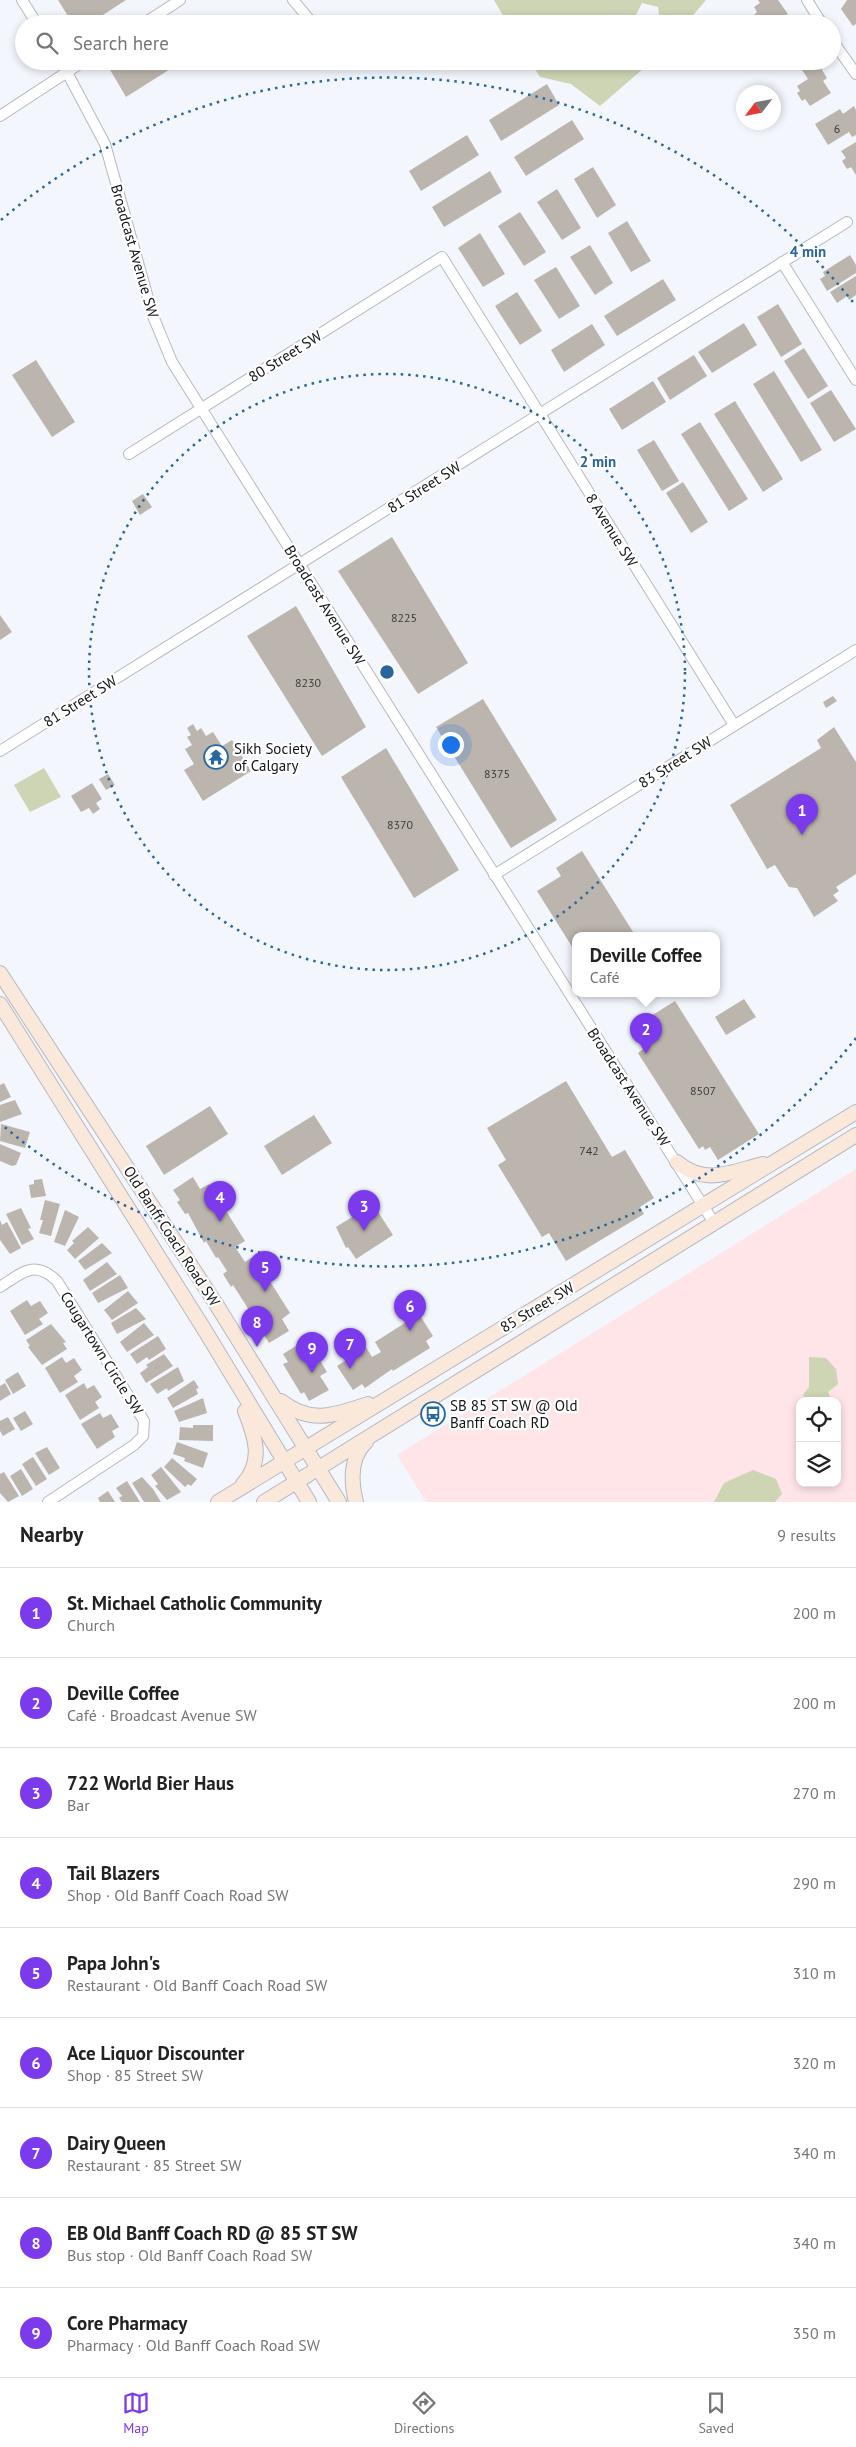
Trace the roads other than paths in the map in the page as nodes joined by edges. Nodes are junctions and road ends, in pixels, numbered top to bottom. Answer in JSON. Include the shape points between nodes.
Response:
{"nodes":[{"id":1,"x":22,"y":0,"type":"edge"},
{"id":2,"x":180,"y":0,"type":"edge"},
{"id":3,"x":293,"y":0,"type":"edge"},
{"id":4,"x":807,"y":0,"type":"edge"},
{"id":5,"x":31,"y":15,"type":"edge"},
{"id":6,"x":157,"y":15,"type":"edge"},
{"id":7,"x":306,"y":15,"type":"edge"},
{"id":8,"x":816,"y":15,"type":"edge"},
{"id":9,"x":841,"y":53,"type":"edge"},
{"id":10,"x":70,"y":70,"type":"edge"},
{"id":11,"x":67,"y":72,"type":"junction"},
{"id":12,"x":856,"y":74,"type":"edge"},
{"id":13,"x":0,"y":116,"type":"edge"},
{"id":14,"x":846,"y":222,"type":"dead end"},
{"id":15,"x":442,"y":257,"type":"joint"},
{"id":16,"x":782,"y":262,"type":"junction"},
{"id":17,"x":856,"y":380,"type":"edge"},
{"id":18,"x":201,"y":409,"type":"junction"},
{"id":19,"x":540,"y":415,"type":"junction"},
{"id":20,"x":129,"y":454,"type":"dead end"},
{"id":21,"x":300,"y":564,"type":"junction"},
{"id":22,"x":856,"y":650,"type":"edge"},
{"id":23,"x":734,"y":725,"type":"junction"},
{"id":24,"x":0,"y":751,"type":"edge"},
{"id":25,"x":494,"y":875,"type":"junction"},
{"id":26,"x":0,"y":973,"type":"edge"},
{"id":27,"x":0,"y":1004,"type":"edge"},
{"id":28,"x":856,"y":1112,"type":"edge"},
{"id":29,"x":856,"y":1135,"type":"edge"},
{"id":30,"x":776,"y":1161,"type":"junction"},
{"id":31,"x":677,"y":1162,"type":"junction"},
{"id":32,"x":703,"y":1206,"type":"junction"},
{"id":33,"x":714,"y":1223,"type":"junction"},
{"id":34,"x":0,"y":1287,"type":"edge"},
{"id":35,"x":224,"y":1362,"type":"junction"},
{"id":36,"x":269,"y":1389,"type":"junction"},
{"id":37,"x":388,"y":1398,"type":"junction"},
{"id":38,"x":376,"y":1433,"type":"junction"},
{"id":39,"x":306,"y":1448,"type":"junction"},
{"id":40,"x":283,"y":1462,"type":"junction"},
{"id":41,"x":318,"y":1468,"type":"junction"},
{"id":42,"x":296,"y":1482,"type":"junction"},
{"id":43,"x":239,"y":1489,"type":"junction"},
{"id":44,"x":48,"y":1502,"type":"edge"},
{"id":45,"x":218,"y":1502,"type":"edge"},
{"id":46,"x":264,"y":1502,"type":"edge"},
{"id":47,"x":309,"y":1502,"type":"edge"},
{"id":48,"x":339,"y":1502,"type":"edge"},
{"id":49,"x":356,"y":1502,"type":"edge"}],
"edges":[{"from":1,"to":5,"type":"street"},
{"from":2,"to":6,"type":"street"},
{"from":3,"to":7,"type":"street"},
{"from":4,"to":8,"type":"street"},
{"from":9,"to":12,"type":"street"},
{"from":10,"to":11,"type":"street"},
{"from":11,"to":13,"type":"street"},
{"from":11,"to":18,"type":"street","name":"Broadcast Avenue SW","via":[[105,144],[153,316],[172,362]]},
{"from":14,"to":16,"type":"street","name":"81 Street SW"},
{"from":15,"to":18,"type":"street","name":"80 Street SW"},
{"from":15,"to":19,"type":"street","name":"8 Avenue SW"},
{"from":16,"to":17,"type":"street"},
{"from":16,"to":19,"type":"street","name":"81 Street SW"},
{"from":18,"to":20,"type":"street","name":"80 Street SW"},
{"from":18,"to":21,"type":"street","name":"Broadcast Avenue SW"},
{"from":19,"to":21,"type":"street","name":"81 Street SW"},
{"from":19,"to":23,"type":"street","name":"8 Avenue SW"},
{"from":21,"to":24,"type":"street","name":"81 Street SW"},
{"from":21,"to":25,"type":"street","name":"Broadcast Avenue SW"},
{"from":22,"to":23,"type":"street","name":"83 Street SW"},
{"from":23,"to":25,"type":"street","name":"83 Street SW"},
{"from":25,"to":31,"type":"street","name":"Broadcast Avenue SW"},
{"from":26,"to":36,"type":"main road","name":"Old Banff Coach Road SW"},
{"from":27,"to":35,"type":"main road","name":"Old Banff Coach Road SW"},
{"from":28,"to":30,"type":"main road","name":"85 Street SW"},
{"from":29,"to":33,"type":"main road","name":"85 Street SW"},
{"from":30,"to":31,"type":"main road","via":[[712,1176],[688,1172]]},
{"from":30,"to":32,"type":"main road","name":"85 Street SW"},
{"from":31,"to":32,"type":"street","name":"Broadcast Avenue SW"},
{"from":32,"to":33,"type":"street","name":"Broadcast Avenue SW"},
{"from":32,"to":37,"type":"main road","name":"85 Street SW"},
{"from":33,"to":38,"type":"main road","name":"85 Street SW"},
{"from":34,"to":44,"type":"street","name":"Cougartown Circle SW","via":[[26,1270],[33,1268],[48,1273],[144,1421],[143,1436],[134,1445]]},
{"from":35,"to":40,"type":"main road","name":"Old Banff Coach Road SW"},
{"from":35,"to":43,"type":"main road","via":[[252,1427],[257,1451],[254,1468]]},
{"from":36,"to":37,"type":"main road","via":[[294,1411],[311,1416],[342,1412]]},
{"from":36,"to":39,"type":"main road","name":"Old Banff Coach Road SW"},
{"from":37,"to":39,"type":"main road","name":"85 Street SW"},
{"from":38,"to":41,"type":"main road","name":"85 Street SW"},
{"from":38,"to":49,"type":"main road","via":[[362,1447],[354,1463]]},
{"from":39,"to":40,"type":"main road","name":"85 Street SW"},
{"from":39,"to":41,"type":"main road","name":"Old Banff Coach Road SW"},
{"from":40,"to":42,"type":"main road","name":"Old Banff Coach Road SW"},
{"from":40,"to":43,"type":"main road","name":"85 Street SW"},
{"from":41,"to":42,"type":"main road","name":"85 Street SW"},
{"from":41,"to":48,"type":"main road","name":"Old Banff Coach Road SW"},
{"from":42,"to":46,"type":"main road","name":"85 Street SW"},
{"from":42,"to":47,"type":"main road","name":"Old Banff Coach Road SW"},
{"from":43,"to":45,"type":"main road","name":"85 Street SW"}]}
